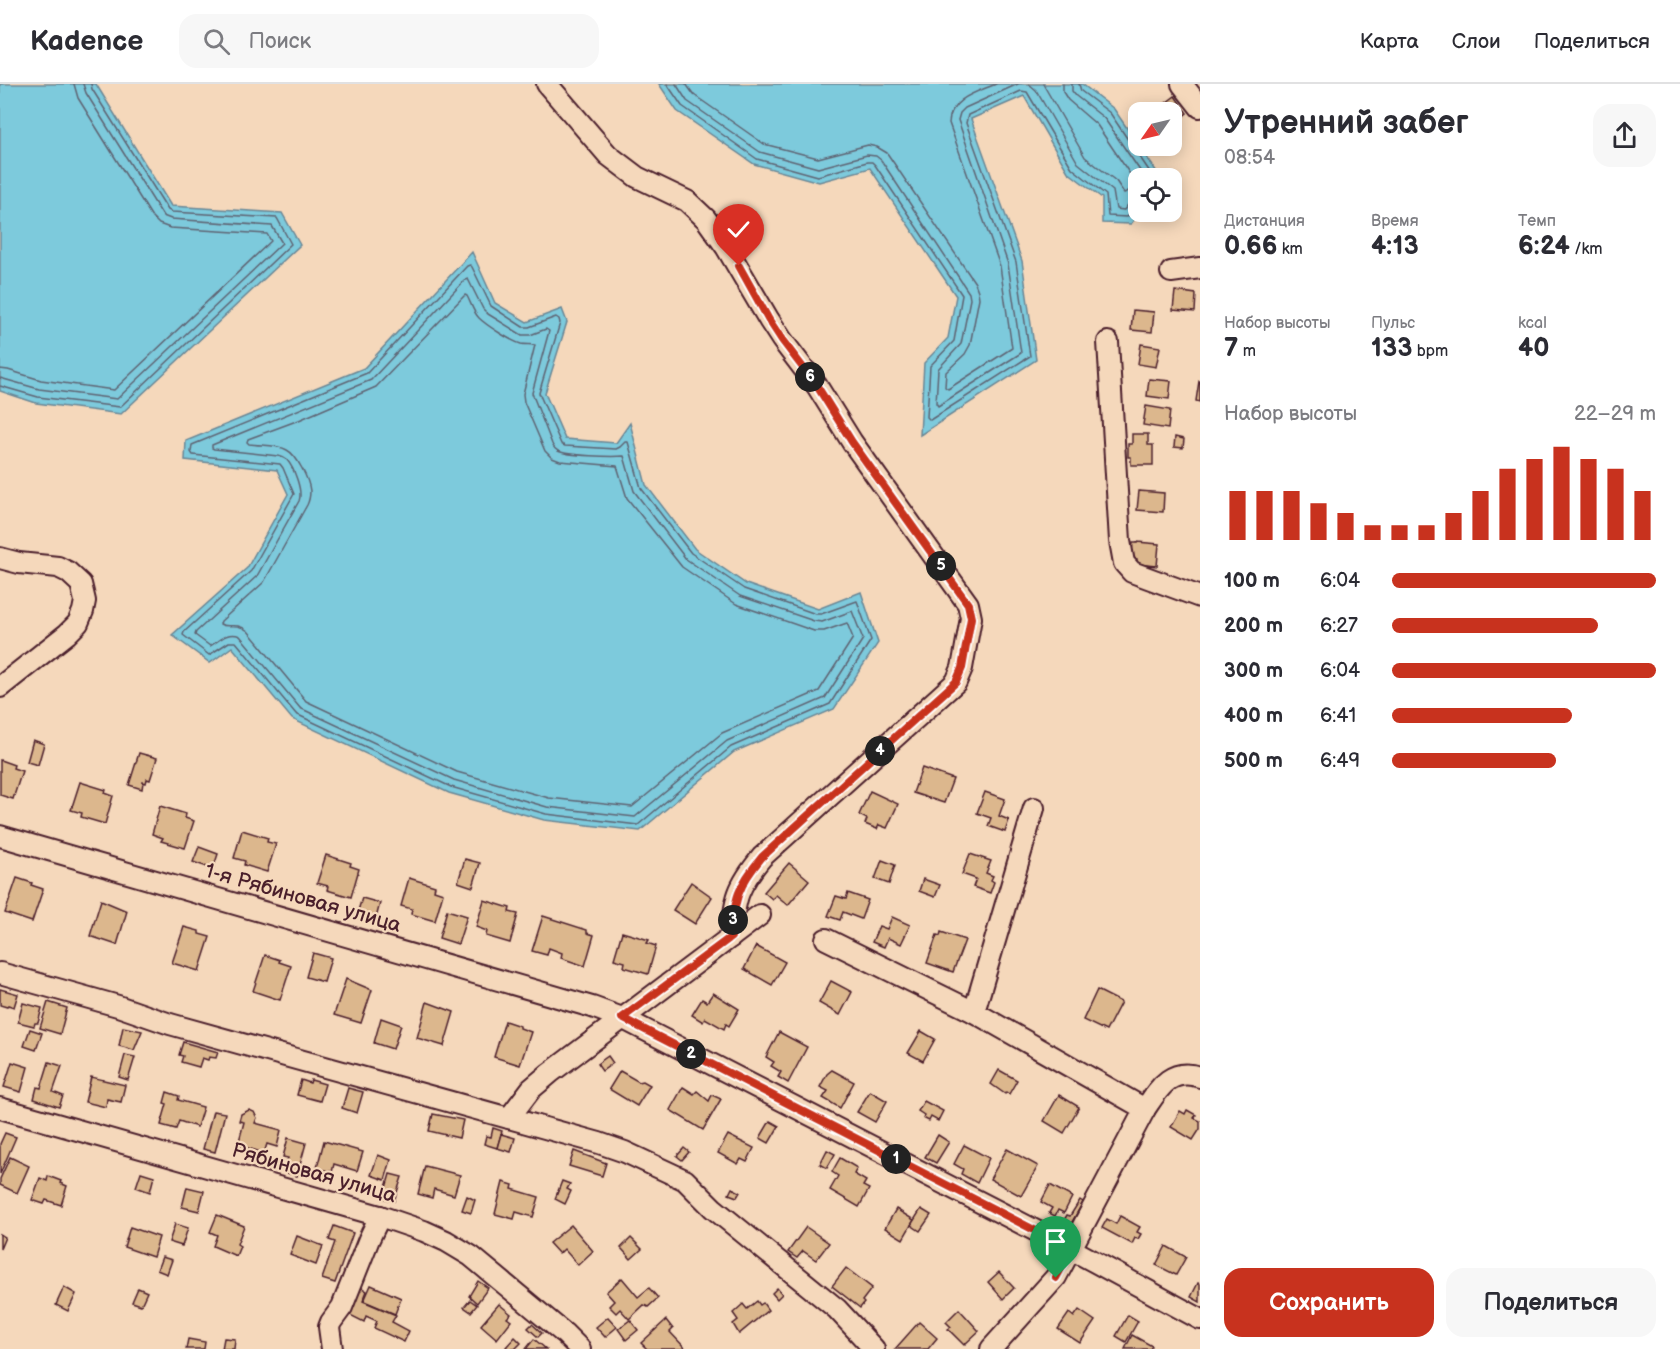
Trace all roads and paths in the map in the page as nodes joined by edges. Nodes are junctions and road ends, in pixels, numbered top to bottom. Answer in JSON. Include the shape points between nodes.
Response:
{"nodes":[{"id":1,"x":547,"y":84,"type":"edge"},
{"id":2,"x":1182,"y":84,"type":"edge"},
{"id":3,"x":1200,"y":107,"type":"edge"},
{"id":4,"x":1200,"y":268,"type":"edge"},
{"id":5,"x":1171,"y":272,"type":"dead end"},
{"id":6,"x":1108,"y":342,"type":"dead end"},
{"id":7,"x":0,"y":558,"type":"edge"},
{"id":8,"x":1200,"y":597,"type":"edge"},
{"id":9,"x":0,"y":687,"type":"edge"},
{"id":10,"x":1034,"y":808,"type":"dead end"},
{"id":11,"x":0,"y":836,"type":"edge"},
{"id":12,"x":760,"y":915,"type":"dead end"},
{"id":13,"x":731,"y":937,"type":"junction"},
{"id":14,"x":826,"y":939,"type":"dead end"},
{"id":15,"x":0,"y":973,"type":"edge"},
{"id":16,"x":974,"y":1012,"type":"junction"},
{"id":17,"x":622,"y":1018,"type":"junction"},
{"id":18,"x":1200,"y":1077,"type":"edge"},
{"id":19,"x":0,"y":1108,"type":"edge"},
{"id":20,"x":1145,"y":1109,"type":"junction"},
{"id":21,"x":509,"y":1118,"type":"junction"},
{"id":22,"x":380,"y":1216,"type":"junction"},
{"id":23,"x":1071,"y":1249,"type":"junction"},
{"id":24,"x":1200,"y":1319,"type":"edge"},
{"id":25,"x":332,"y":1349,"type":"edge"},
{"id":26,"x":580,"y":1349,"type":"edge"},
{"id":27,"x":874,"y":1349,"type":"edge"},
{"id":28,"x":991,"y":1349,"type":"edge"}],
"edges":[{"from":1,"to":13,"type":"street","via":[[613,160],[637,177],[687,201],[706,219],[782,340],[970,611],[962,668],[956,682],[762,857],[738,893]]},
{"from":2,"to":3,"type":"street"},
{"from":4,"to":5,"type":"street"},
{"from":6,"to":8,"type":"street","via":[[1124,563],[1132,572]]},
{"from":7,"to":9,"type":"street","via":[[68,572],[81,584],[85,601],[78,623]]},
{"from":10,"to":16,"type":"street"},
{"from":11,"to":17,"type":"street","name":"1-я Рябиновая улица","via":[[592,1006]]},
{"from":12,"to":13,"type":"street"},
{"from":13,"to":17,"type":"street"},
{"from":14,"to":16,"type":"street"},
{"from":15,"to":21,"type":"street"},
{"from":16,"to":20,"type":"street"},
{"from":17,"to":21,"type":"street","via":[[550,1072]]},
{"from":17,"to":23,"type":"street","name":"1-я Рябиновая улица"},
{"from":18,"to":20,"type":"street","via":[[1174,1077],[1159,1088]]},
{"from":19,"to":22,"type":"street","name":"Рябиновая улица"},
{"from":20,"to":23,"type":"street"},
{"from":21,"to":27,"type":"street","via":[[608,1146],[685,1180],[713,1208],[837,1309]]},
{"from":22,"to":25,"type":"street","via":[[342,1307],[331,1322]]},
{"from":22,"to":26,"type":"street","name":"Рябиновая улица","via":[[424,1231],[471,1256]]},
{"from":23,"to":24,"type":"street","name":"1-я Рябиновая улица"},
{"from":23,"to":28,"type":"street","via":[[1056,1278]]}]}
